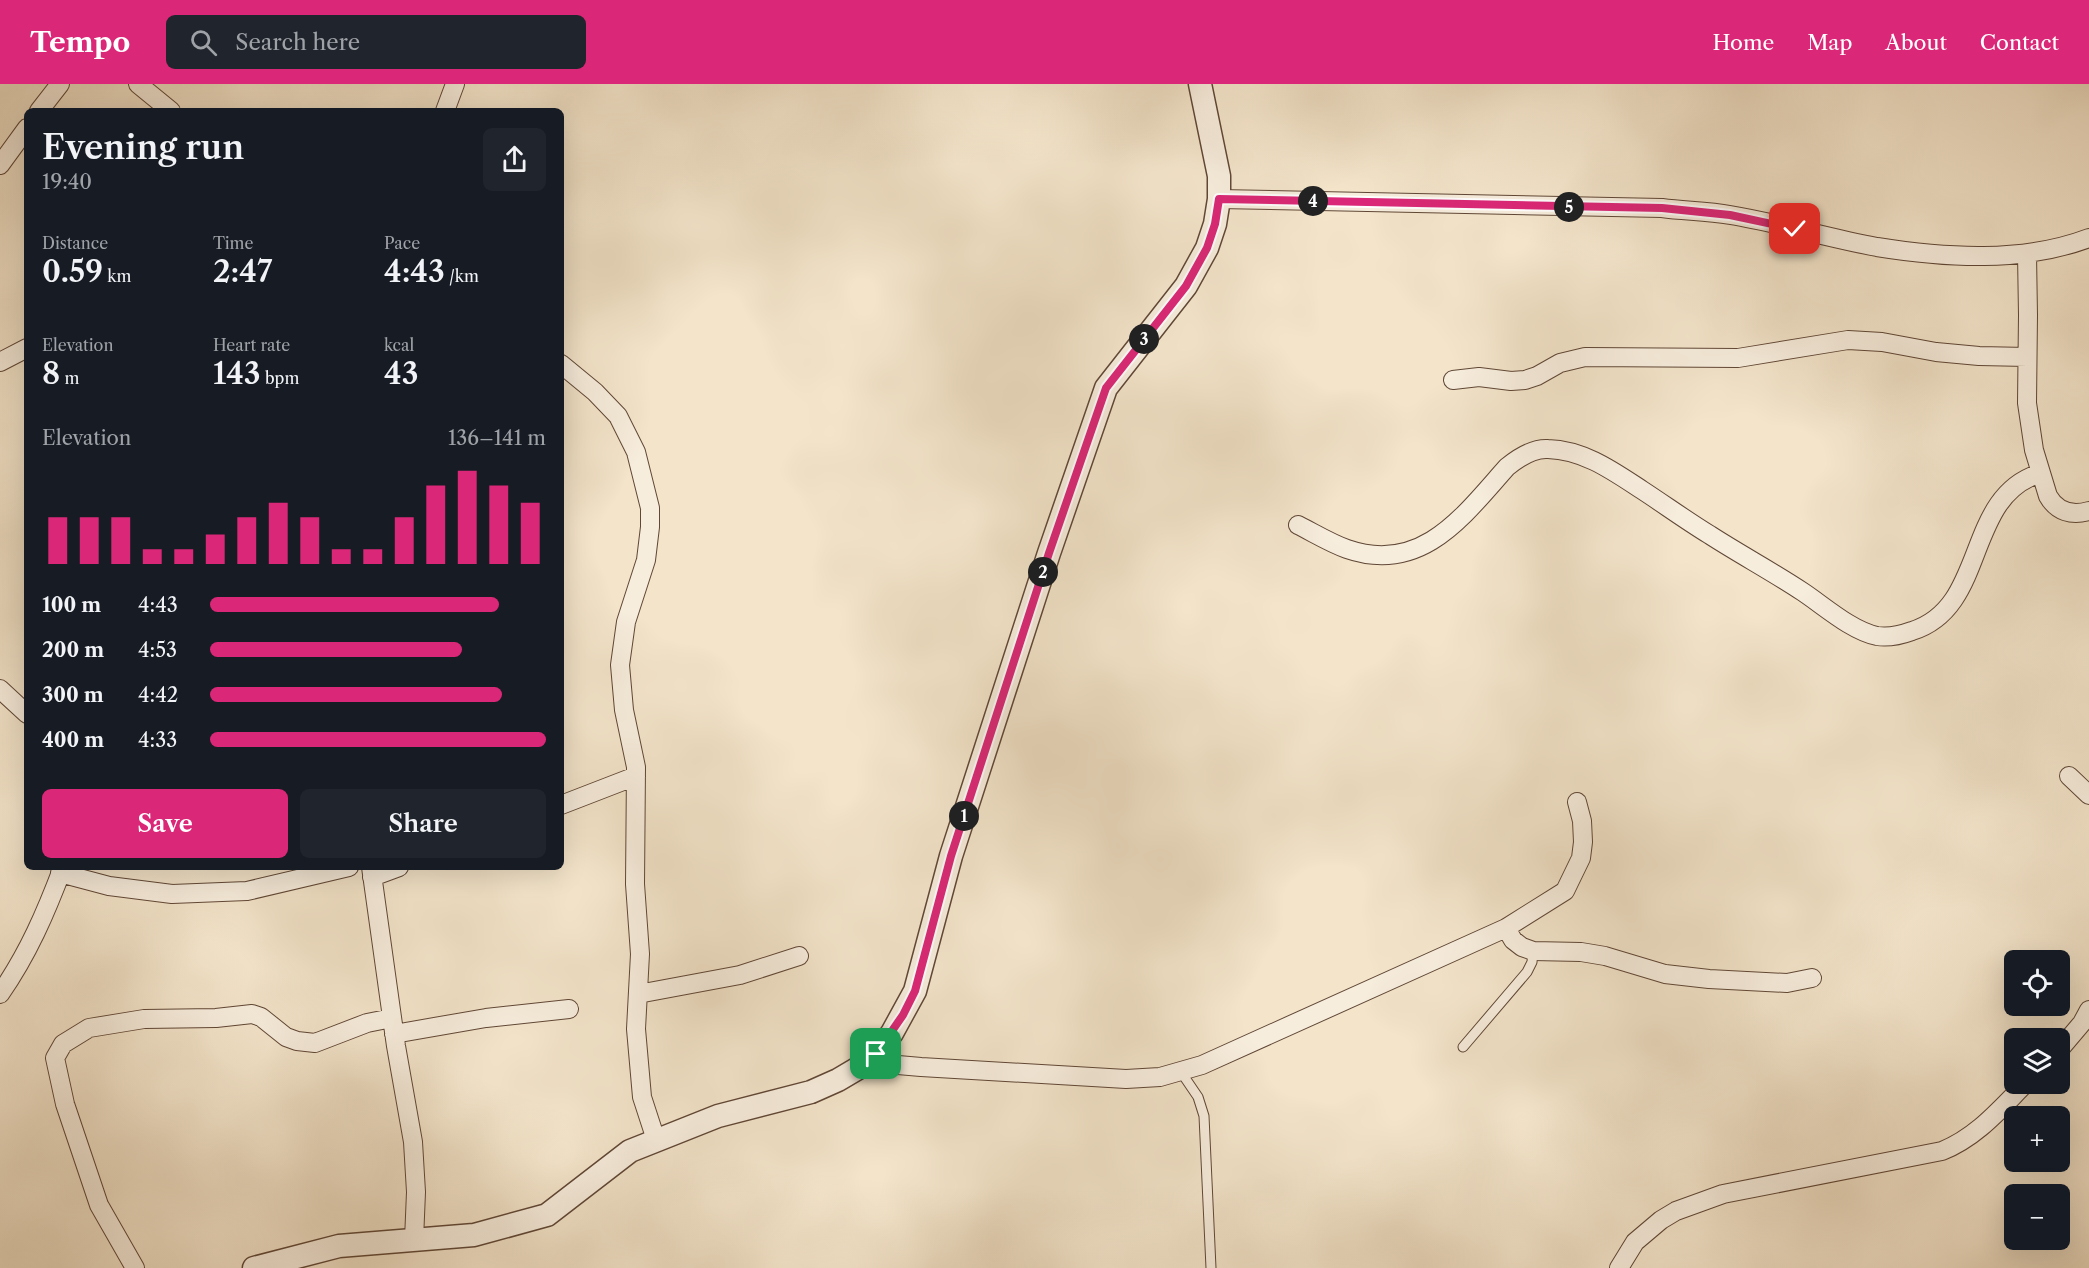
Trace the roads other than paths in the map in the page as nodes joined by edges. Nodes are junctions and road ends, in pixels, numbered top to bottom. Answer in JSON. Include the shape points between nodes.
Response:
{"nodes":[{"id":1,"x":60,"y":84,"type":"edge"},
{"id":2,"x":138,"y":84,"type":"edge"},
{"id":3,"x":455,"y":84,"type":"edge"},
{"id":4,"x":1200,"y":84,"type":"edge"},
{"id":5,"x":41,"y":108,"type":"edge"},
{"id":6,"x":167,"y":108,"type":"edge"},
{"id":7,"x":446,"y":108,"type":"edge"},
{"id":8,"x":24,"y":132,"type":"edge"},
{"id":9,"x":0,"y":165,"type":"edge"},
{"id":10,"x":1219,"y":199,"type":"junction"},
{"id":11,"x":2089,"y":238,"type":"edge"},
{"id":12,"x":2027,"y":254,"type":"junction"},
{"id":13,"x":24,"y":350,"type":"edge"},
{"id":14,"x":2027,"y":357,"type":"junction"},
{"id":15,"x":0,"y":362,"type":"edge"},
{"id":16,"x":564,"y":366,"type":"edge"},
{"id":17,"x":1453,"y":380,"type":"dead end"},
{"id":18,"x":2041,"y":473,"type":"junction"},
{"id":19,"x":2089,"y":511,"type":"edge"},
{"id":20,"x":1298,"y":525,"type":"dead end"},
{"id":21,"x":0,"y":689,"type":"edge"},
{"id":22,"x":24,"y":711,"type":"edge"},
{"id":23,"x":636,"y":776,"type":"junction"},
{"id":24,"x":2069,"y":776,"type":"dead end"},
{"id":25,"x":2089,"y":795,"type":"edge"},
{"id":26,"x":1577,"y":802,"type":"dead end"},
{"id":27,"x":564,"y":804,"type":"edge"},
{"id":28,"x":61,"y":870,"type":"edge"},
{"id":29,"x":336,"y":870,"type":"edge"},
{"id":30,"x":372,"y":872,"type":"edge"},
{"id":31,"x":1506,"y":928,"type":"junction"},
{"id":32,"x":1533,"y":951,"type":"junction"},
{"id":33,"x":799,"y":956,"type":"dead end"},
{"id":34,"x":1812,"y":978,"type":"dead end"},
{"id":35,"x":0,"y":994,"type":"edge"},
{"id":36,"x":638,"y":994,"type":"junction"},
{"id":37,"x":569,"y":1009,"type":"dead end"},
{"id":38,"x":2089,"y":1010,"type":"edge"},
{"id":39,"x":393,"y":1026,"type":"junction"},
{"id":40,"x":2070,"y":1038,"type":"edge"},
{"id":41,"x":1463,"y":1047,"type":"dead end"},
{"id":42,"x":876,"y":1054,"type":"junction"},
{"id":43,"x":1181,"y":1072,"type":"junction"},
{"id":44,"x":2015,"y":1094,"type":"edge"},
{"id":45,"x":656,"y":1140,"type":"junction"},
{"id":46,"x":414,"y":1240,"type":"junction"},
{"id":47,"x":135,"y":1268,"type":"edge"},
{"id":48,"x":254,"y":1268,"type":"edge"},
{"id":49,"x":1211,"y":1268,"type":"edge"},
{"id":50,"x":1619,"y":1268,"type":"edge"}],
"edges":[{"from":1,"to":5,"type":"street"},
{"from":2,"to":6,"type":"street"},
{"from":3,"to":7,"type":"street"},
{"from":4,"to":10,"type":"street","via":[[1219,176]]},
{"from":8,"to":9,"type":"street"},
{"from":10,"to":12,"type":"street","via":[[1662,208],[1730,215],[1878,247],[1962,255]]},
{"from":10,"to":42,"type":"street","via":[[1207,248],[1186,286],[1106,388],[951,856],[915,991]]},
{"from":11,"to":12,"type":"street"},
{"from":12,"to":14,"type":"street"},
{"from":13,"to":15,"type":"street"},
{"from":14,"to":17,"type":"street","via":[[1958,354],[1848,340],[1738,358],[1585,357],[1560,363],[1525,380]]},
{"from":14,"to":18,"type":"street","via":[[2027,403]]},
{"from":16,"to":23,"type":"street","via":[[618,416],[636,452],[650,508],[649,546],[626,622],[620,665]]},
{"from":18,"to":19,"type":"street","via":[[2056,507],[2071,513]]},
{"from":18,"to":20,"type":"street","via":[[2019,482],[2007,494],[1984,530],[1962,588],[1950,607],[1925,626],[1887,637],[1851,624],[1601,464],[1570,452],[1545,448],[1516,460],[1453,526],[1433,541],[1409,551],[1364,554],[1333,544]]},
{"from":21,"to":22,"type":"street"},
{"from":23,"to":27,"type":"street"},
{"from":23,"to":36,"type":"street"},
{"from":24,"to":25,"type":"street"},
{"from":26,"to":31,"type":"street","via":[[1583,842],[1571,882],[1565,891]]},
{"from":28,"to":29,"type":"street","via":[[109,886],[172,894],[247,891]]},
{"from":28,"to":35,"type":"street","via":[[35,936]]},
{"from":30,"to":39,"type":"street"},
{"from":31,"to":32,"type":"street","via":[[1513,940]]},
{"from":31,"to":43,"type":"street"},
{"from":32,"to":34,"type":"street","via":[[1581,952],[1665,974],[1709,979],[1787,983]]},
{"from":32,"to":41,"type":"lane","via":[[1527,972]]},
{"from":33,"to":36,"type":"street","via":[[740,975]]},
{"from":36,"to":45,"type":"street","via":[[636,1029],[642,1097]]},
{"from":37,"to":39,"type":"street"},
{"from":38,"to":40,"type":"street"},
{"from":39,"to":46,"type":"street","via":[[413,1142]]},
{"from":39,"to":47,"type":"street","via":[[367,1023],[315,1043],[286,1037],[252,1014],[144,1019],[89,1028],[63,1044],[55,1058],[64,1104],[99,1205]]},
{"from":42,"to":43,"type":"street","via":[[898,1065],[921,1067],[1126,1079]]},
{"from":42,"to":45,"type":"street","via":[[811,1092],[718,1116]]},
{"from":43,"to":49,"type":"lane","via":[[1198,1097],[1204,1116]]},
{"from":44,"to":50,"type":"street","via":[[1977,1131],[1942,1151],[1723,1194],[1676,1211],[1635,1242]]},
{"from":45,"to":46,"type":"street","via":[[630,1151],[547,1215],[474,1235]]},
{"from":46,"to":48,"type":"street","via":[[339,1246]]}]}
